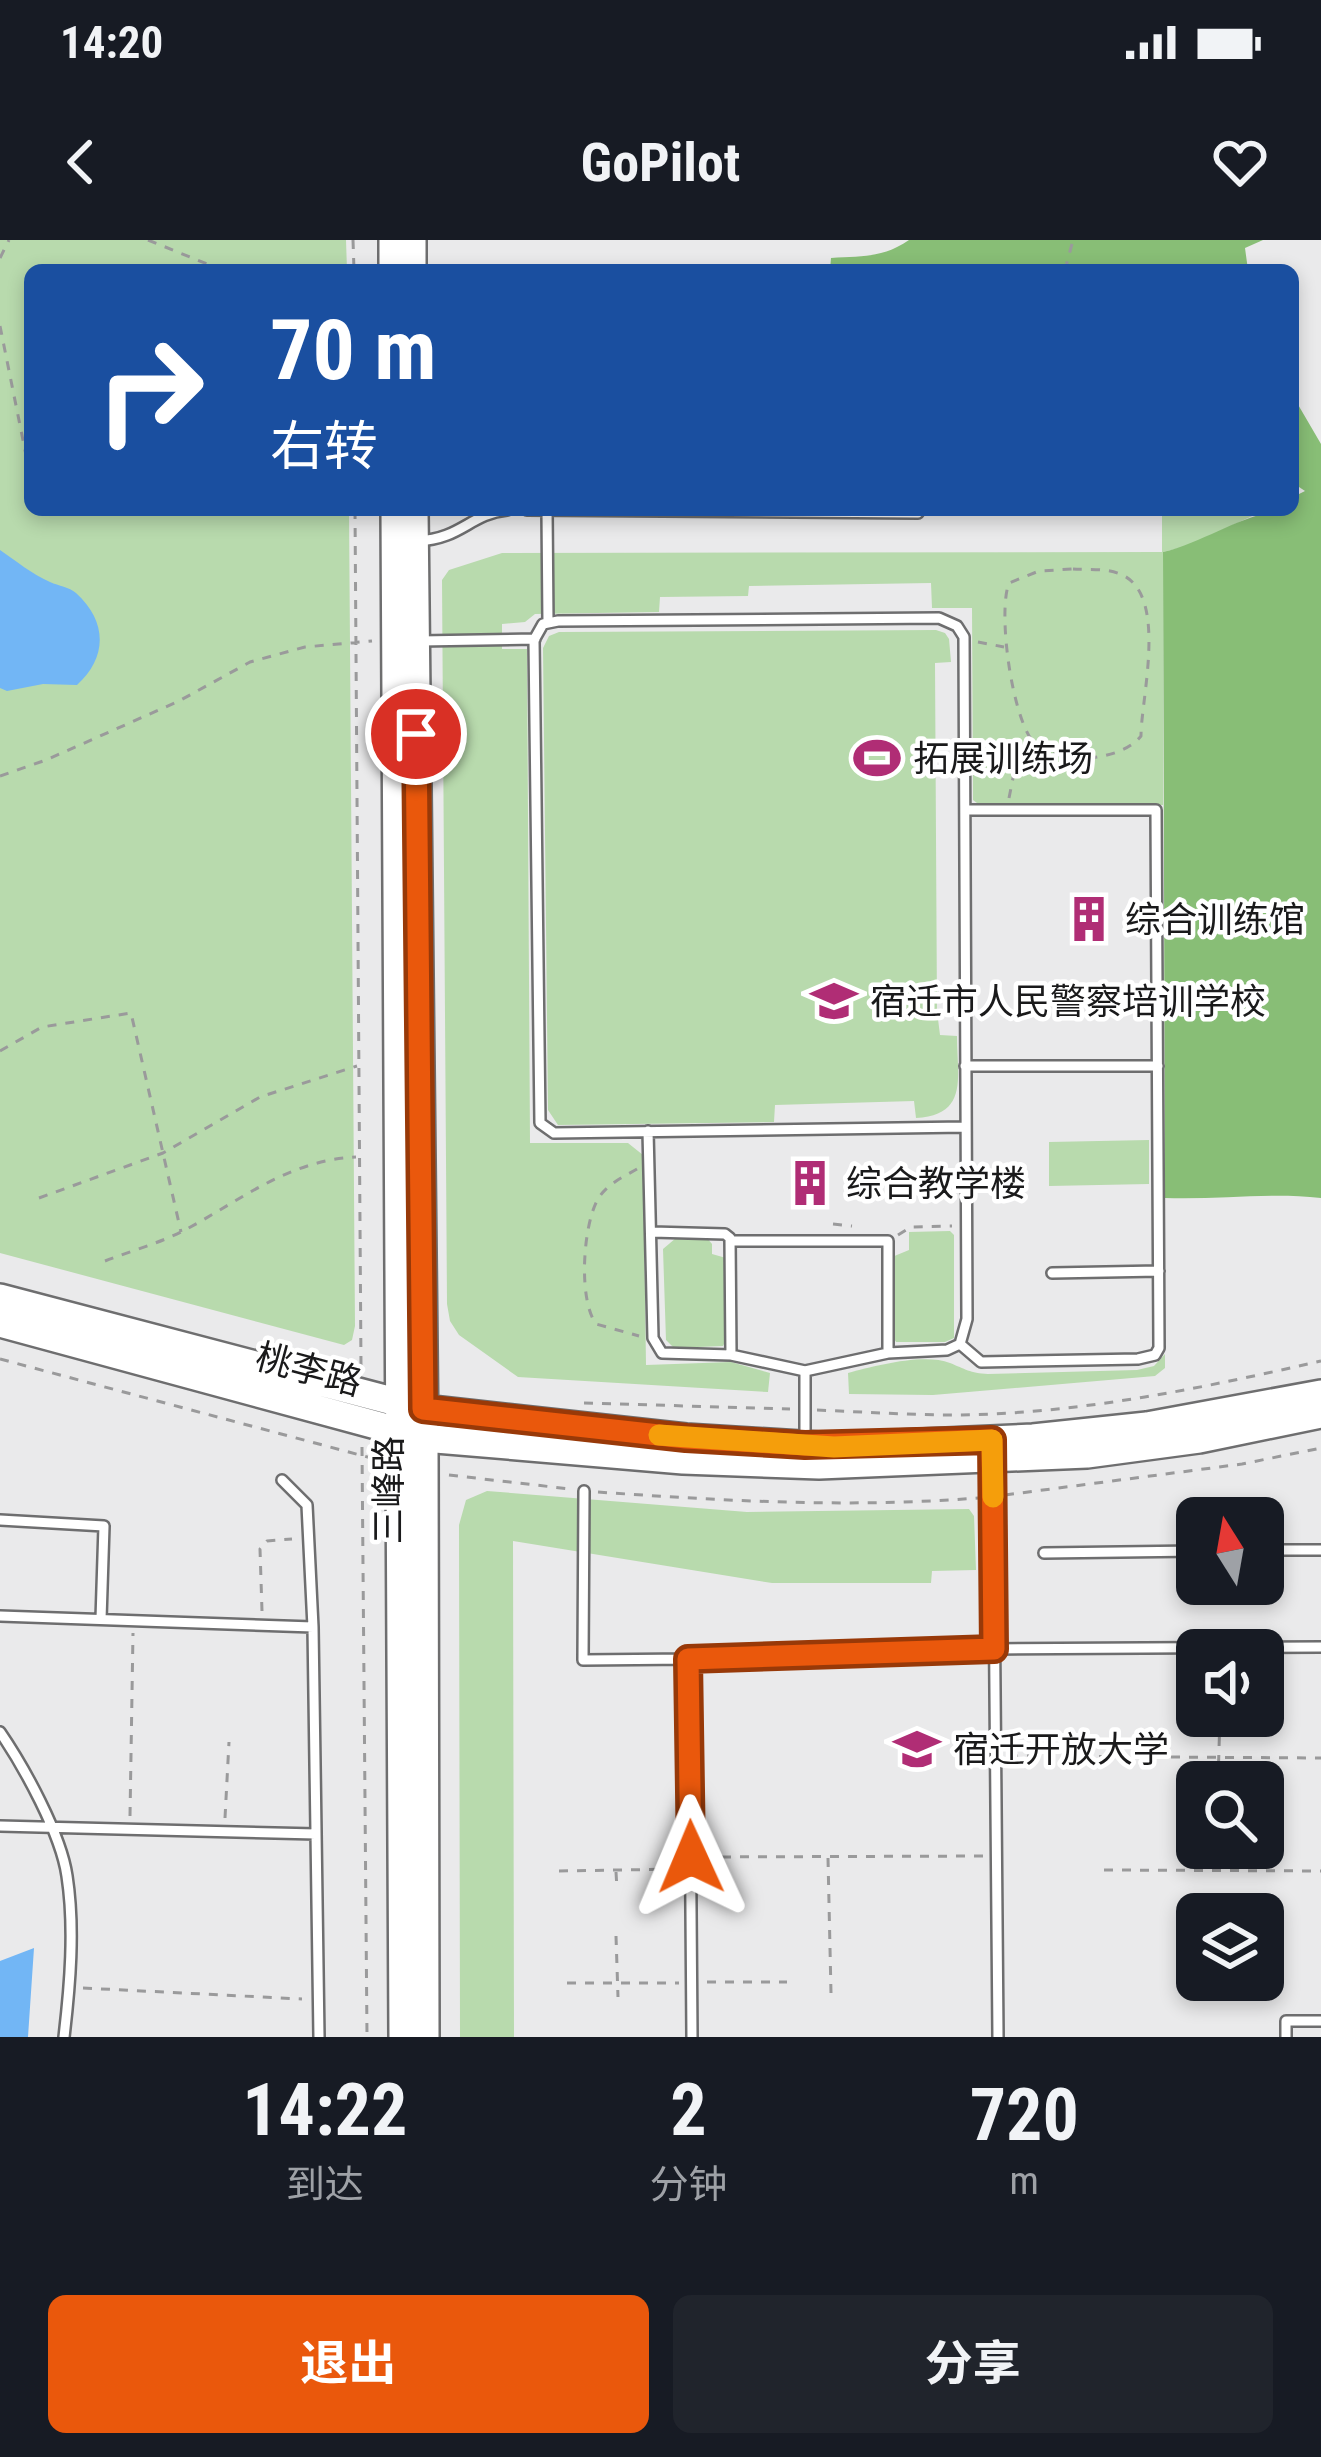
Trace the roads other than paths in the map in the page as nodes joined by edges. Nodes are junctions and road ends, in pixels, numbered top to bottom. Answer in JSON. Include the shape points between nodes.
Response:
{"nodes":[{"id":1,"x":397,"y":516,"type":"edge"},
{"id":2,"x":412,"y":516,"type":"edge"},
{"id":3,"x":483,"y":516,"type":"edge"},
{"id":4,"x":547,"y":516,"type":"edge"},
{"id":5,"x":405,"y":542,"type":"junction"},
{"id":6,"x":548,"y":623,"type":"junction"},
{"id":7,"x":535,"y":638,"type":"junction"},
{"id":8,"x":405,"y":641,"type":"junction"},
{"id":9,"x":965,"y":810,"type":"junction"},
{"id":10,"x":965,"y":1066,"type":"junction"},
{"id":11,"x":1158,"y":1066,"type":"junction"},
{"id":12,"x":965,"y":1127,"type":"junction"},
{"id":13,"x":649,"y":1132,"type":"junction"},
{"id":14,"x":652,"y":1232,"type":"junction"},
{"id":15,"x":731,"y":1241,"type":"junction"},
{"id":16,"x":1159,"y":1271,"type":"junction"},
{"id":17,"x":1052,"y":1273,"type":"dead end"},
{"id":18,"x":0,"y":1298,"type":"edge"},
{"id":19,"x":0,"y":1322,"type":"edge"},
{"id":20,"x":960,"y":1344,"type":"junction"},
{"id":21,"x":888,"y":1353,"type":"junction"},
{"id":22,"x":731,"y":1355,"type":"junction"},
{"id":23,"x":806,"y":1371,"type":"junction"},
{"id":24,"x":362,"y":1394,"type":"junction"},
{"id":25,"x":1321,"y":1394,"type":"edge"},
{"id":26,"x":1321,"y":1414,"type":"edge"},
{"id":27,"x":410,"y":1420,"type":"junction"},
{"id":28,"x":993,"y":1450,"type":"junction"},
{"id":29,"x":805,"y":1455,"type":"junction"},
{"id":30,"x":282,"y":1480,"type":"dead end"},
{"id":31,"x":584,"y":1491,"type":"dead end"},
{"id":32,"x":0,"y":1520,"type":"edge"},
{"id":33,"x":1284,"y":1550,"type":"edge"},
{"id":34,"x":1321,"y":1550,"type":"edge"},
{"id":35,"x":1176,"y":1551,"type":"edge"},
{"id":36,"x":1044,"y":1553,"type":"dead end"},
{"id":37,"x":0,"y":1616,"type":"edge"},
{"id":38,"x":101,"y":1619,"type":"junction"},
{"id":39,"x":313,"y":1627,"type":"junction"},
{"id":40,"x":1321,"y":1647,"type":"edge"},
{"id":41,"x":994,"y":1649,"type":"junction"},
{"id":42,"x":688,"y":1659,"type":"junction"},
{"id":43,"x":0,"y":1732,"type":"edge"},
{"id":44,"x":0,"y":1826,"type":"edge"},
{"id":45,"x":49,"y":1827,"type":"junction"},
{"id":46,"x":316,"y":1834,"type":"junction"},
{"id":47,"x":1321,"y":2021,"type":"edge"},
{"id":48,"x":64,"y":2037,"type":"edge"},
{"id":49,"x":319,"y":2037,"type":"edge"},
{"id":50,"x":403,"y":2037,"type":"edge"},
{"id":51,"x":425,"y":2037,"type":"edge"},
{"id":52,"x":692,"y":2037,"type":"edge"},
{"id":53,"x":998,"y":2037,"type":"edge"},
{"id":54,"x":1286,"y":2037,"type":"edge"}],
"edges":[{"from":1,"to":5,"type":"main road","name":"三峰路"},
{"from":2,"to":5,"type":"main road","name":"三峰路"},
{"from":3,"to":5,"type":"lane","via":[[442,540]]},
{"from":4,"to":6,"type":"lane"},
{"from":5,"to":8,"type":"main road","name":"三峰路"},
{"from":6,"to":7,"type":"lane"},
{"from":6,"to":9,"type":"lane","via":[[939,618],[957,626],[964,637]]},
{"from":7,"to":8,"type":"lane"},
{"from":7,"to":13,"type":"lane","via":[[540,1123],[554,1133]]},
{"from":8,"to":27,"type":"main road","name":"三峰路"},
{"from":9,"to":10,"type":"lane"},
{"from":9,"to":11,"type":"lane","via":[[1156,810]]},
{"from":10,"to":11,"type":"lane"},
{"from":10,"to":12,"type":"lane"},
{"from":11,"to":16,"type":"lane"},
{"from":12,"to":13,"type":"lane"},
{"from":12,"to":20,"type":"lane","via":[[968,1319]]},
{"from":13,"to":14,"type":"lane"},
{"from":14,"to":15,"type":"lane","via":[[725,1234]]},
{"from":14,"to":22,"type":"lane","via":[[653,1338],[662,1353]]},
{"from":15,"to":21,"type":"lane","via":[[888,1241]]},
{"from":15,"to":22,"type":"lane"},
{"from":16,"to":17,"type":"lane"},
{"from":16,"to":20,"type":"lane","via":[[1155,1355],[981,1362]]},
{"from":18,"to":24,"type":"main road","name":"桃李路"},
{"from":19,"to":24,"type":"main road","name":"桃李路"},
{"from":20,"to":21,"type":"lane"},
{"from":21,"to":23,"type":"lane"},
{"from":22,"to":23,"type":"lane"},
{"from":23,"to":29,"type":"lane"},
{"from":24,"to":27,"type":"main road","name":"桃李路"},
{"from":25,"to":28,"type":"main road","name":"桃李路"},
{"from":26,"to":28,"type":"main road","name":"桃李路","via":[[1087,1454]]},
{"from":27,"to":29,"type":"main road","name":"桃李路","via":[[683,1460]]},
{"from":27,"to":50,"type":"main road","name":"三峰路"},
{"from":27,"to":51,"type":"main road","name":"三峰路"},
{"from":28,"to":29,"type":"main road","name":"桃李路"},
{"from":28,"to":41,"type":"lane"},
{"from":30,"to":39,"type":"lane","via":[[307,1505]]},
{"from":31,"to":42,"type":"lane","via":[[583,1660]]},
{"from":32,"to":38,"type":"lane","via":[[104,1526]]},
{"from":33,"to":34,"type":"lane"},
{"from":35,"to":36,"type":"lane"},
{"from":37,"to":38,"type":"lane"},
{"from":38,"to":39,"type":"lane"},
{"from":39,"to":46,"type":"lane"},
{"from":40,"to":41,"type":"lane"},
{"from":41,"to":42,"type":"lane"},
{"from":41,"to":53,"type":"lane"},
{"from":42,"to":52,"type":"lane"},
{"from":43,"to":45,"type":"lane","via":[[28,1772]]},
{"from":44,"to":45,"type":"lane"},
{"from":45,"to":46,"type":"lane"},
{"from":45,"to":48,"type":"lane","via":[[67,1874]]},
{"from":46,"to":49,"type":"lane"},
{"from":47,"to":54,"type":"lane","via":[[1286,2021]]}]}
